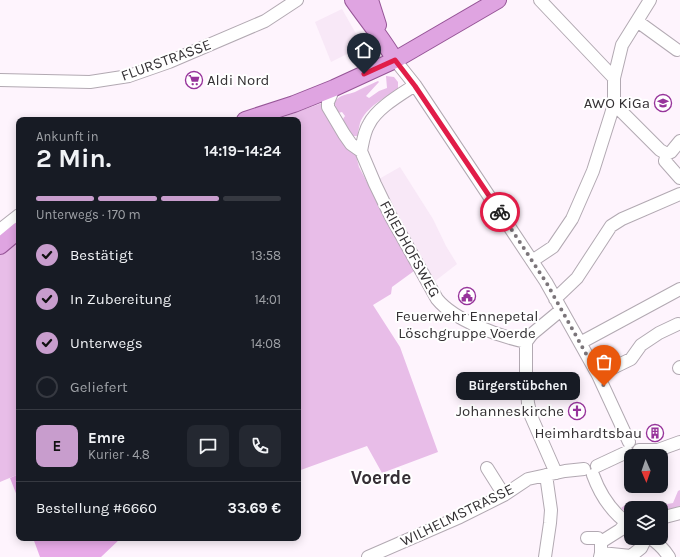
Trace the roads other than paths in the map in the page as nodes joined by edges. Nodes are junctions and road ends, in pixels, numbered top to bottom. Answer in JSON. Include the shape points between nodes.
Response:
{"nodes":[{"id":1,"x":297,"y":0,"type":"edge"},
{"id":2,"x":353,"y":0,"type":"edge"},
{"id":3,"x":370,"y":0,"type":"edge"},
{"id":4,"x":498,"y":0,"type":"edge"},
{"id":5,"x":540,"y":0,"type":"edge"},
{"id":6,"x":650,"y":0,"type":"edge"},
{"id":7,"x":637,"y":22,"type":"junction"},
{"id":8,"x":383,"y":40,"type":"junction"},
{"id":9,"x":677,"y":50,"type":"dead end"},
{"id":10,"x":395,"y":60,"type":"junction"},
{"id":11,"x":614,"y":78,"type":"junction"},
{"id":12,"x":0,"y":80,"type":"edge"},
{"id":13,"x":415,"y":86,"type":"junction"},
{"id":14,"x":334,"y":88,"type":"junction"},
{"id":15,"x":614,"y":104,"type":"junction"},
{"id":16,"x":254,"y":117,"type":"edge"},
{"id":17,"x":680,"y":141,"type":"edge"},
{"id":18,"x":361,"y":151,"type":"junction"},
{"id":19,"x":667,"y":154,"type":"junction"},
{"id":20,"x":680,"y":178,"type":"edge"},
{"id":21,"x":680,"y":194,"type":"edge"},
{"id":22,"x":16,"y":217,"type":"edge"},
{"id":23,"x":0,"y":230,"type":"edge"},
{"id":24,"x":16,"y":233,"type":"edge"},
{"id":25,"x":0,"y":246,"type":"edge"},
{"id":26,"x":532,"y":261,"type":"junction"},
{"id":27,"x":680,"y":289,"type":"edge"},
{"id":28,"x":558,"y":304,"type":"junction"},
{"id":29,"x":678,"y":324,"type":"dead end"},
{"id":30,"x":526,"y":342,"type":"junction"},
{"id":31,"x":580,"y":344,"type":"junction"},
{"id":32,"x":598,"y":375,"type":"junction"},
{"id":33,"x":680,"y":442,"type":"edge"},
{"id":34,"x":628,"y":447,"type":"junction"},
{"id":35,"x":488,"y":468,"type":"dead end"},
{"id":36,"x":591,"y":470,"type":"junction"},
{"id":37,"x":551,"y":474,"type":"junction"},
{"id":38,"x":504,"y":495,"type":"junction"},
{"id":39,"x":680,"y":513,"type":"edge"},
{"id":40,"x":668,"y":516,"type":"edge"},
{"id":41,"x":624,"y":522,"type":"edge"},
{"id":42,"x":624,"y":528,"type":"edge"},
{"id":43,"x":587,"y":538,"type":"dead end"},
{"id":44,"x":642,"y":545,"type":"edge"},
{"id":45,"x":659,"y":545,"type":"edge"},
{"id":46,"x":601,"y":551,"type":"edge"},
{"id":47,"x":368,"y":557,"type":"edge"},
{"id":48,"x":544,"y":557,"type":"edge"},
{"id":49,"x":668,"y":557,"type":"edge"}],
"edges":[{"from":1,"to":12,"type":"street","name":"FLURSTRASSE","via":[[266,21],[129,76],[90,82]]},
{"from":2,"to":8,"type":"main road"},
{"from":3,"to":8,"type":"main road"},
{"from":4,"to":10,"type":"main road"},
{"from":5,"to":11,"type":"street"},
{"from":6,"to":7,"type":"street"},
{"from":7,"to":9,"type":"street"},
{"from":7,"to":11,"type":"street","via":[[622,45]]},
{"from":8,"to":10,"type":"main road"},
{"from":10,"to":13,"type":"street"},
{"from":10,"to":14,"type":"main road"},
{"from":11,"to":15,"type":"street"},
{"from":13,"to":18,"type":"street","via":[[377,113],[369,123]]},
{"from":13,"to":26,"type":"street"},
{"from":14,"to":16,"type":"main road"},
{"from":14,"to":18,"type":"street","name":"FRIEDHOFSWEG","via":[[328,107],[351,144]]},
{"from":15,"to":19,"type":"street"},
{"from":15,"to":26,"type":"street","via":[[593,171],[572,219],[553,247]]},
{"from":17,"to":19,"type":"street"},
{"from":18,"to":30,"type":"street","name":"FRIEDHOFSWEG","via":[[390,215],[442,306],[496,334]]},
{"from":19,"to":20,"type":"street","via":[[665,161]]},
{"from":21,"to":28,"type":"street","via":[[611,226]]},
{"from":22,"to":23,"type":"street"},
{"from":24,"to":25,"type":"main road"},
{"from":26,"to":28,"type":"street"},
{"from":27,"to":31,"type":"street"},
{"from":28,"to":30,"type":"street"},
{"from":28,"to":31,"type":"street"},
{"from":29,"to":32,"type":"street","via":[[641,345],[631,359]]},
{"from":30,"to":37,"type":"street","via":[[528,403]]},
{"from":31,"to":32,"type":"street"},
{"from":32,"to":34,"type":"street"},
{"from":33,"to":34,"type":"street","via":[[658,450],[639,450],[636,442]]},
{"from":34,"to":36,"type":"street","name":"WILHELMSTRASSE"},
{"from":35,"to":38,"type":"street"},
{"from":36,"to":37,"type":"street","name":"WILHELMSTRASSE"},
{"from":36,"to":41,"type":"street","via":[[596,485],[608,505]]},
{"from":37,"to":38,"type":"street","name":"WILHELMSTRASSE","via":[[528,479]]},
{"from":37,"to":48,"type":"street","via":[[550,523]]},
{"from":38,"to":47,"type":"street","name":"WILHELMSTRASSE"},
{"from":39,"to":40,"type":"street"},
{"from":42,"to":46,"type":"street"},
{"from":43,"to":46,"type":"street","via":[[598,538]]},
{"from":44,"to":46,"type":"street","via":[[631,556],[611,555]]},
{"from":45,"to":49,"type":"street"}]}
